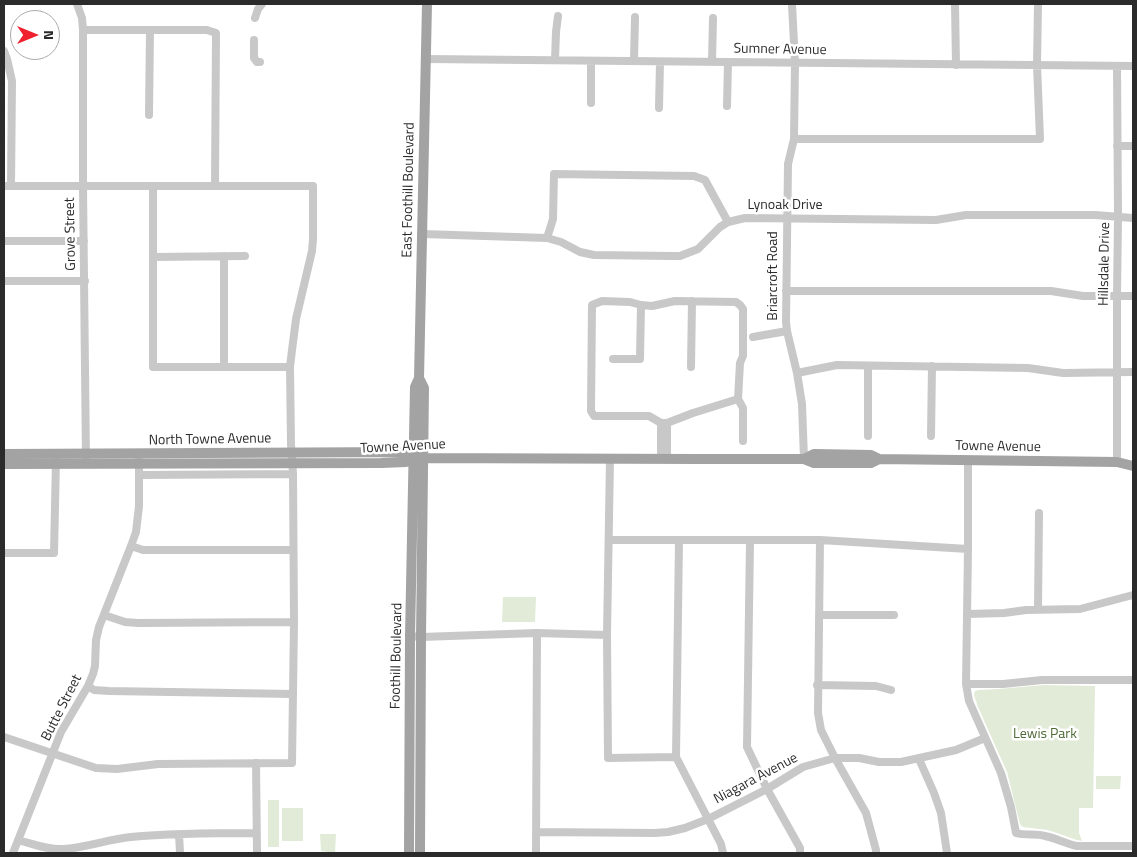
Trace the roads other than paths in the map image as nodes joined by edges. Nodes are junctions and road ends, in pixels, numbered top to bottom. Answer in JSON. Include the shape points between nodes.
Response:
{"nodes":[{"id":1,"x":78,"y":4,"type":"edge"},
{"id":2,"x":262,"y":4,"type":"edge"},
{"id":3,"x":427,"y":4,"type":"edge"},
{"id":4,"x":792,"y":4,"type":"edge"},
{"id":5,"x":955,"y":4,"type":"edge"},
{"id":6,"x":1038,"y":4,"type":"edge"},
{"id":7,"x":558,"y":16,"type":"dead end"},
{"id":8,"x":634,"y":17,"type":"dead end"},
{"id":9,"x":255,"y":18,"type":"dead end"},
{"id":10,"x":713,"y":18,"type":"dead end"},
{"id":11,"x":83,"y":30,"type":"junction"},
{"id":12,"x":150,"y":30,"type":"junction"},
{"id":13,"x":254,"y":40,"type":"dead end"},
{"id":14,"x":4,"y":51,"type":"edge"},
{"id":15,"x":426,"y":59,"type":"junction"},
{"id":16,"x":555,"y":60,"type":"junction"},
{"id":17,"x":591,"y":61,"type":"junction"},
{"id":18,"x":634,"y":61,"type":"junction"},
{"id":19,"x":260,"y":62,"type":"dead end"},
{"id":20,"x":660,"y":62,"type":"junction"},
{"id":21,"x":712,"y":62,"type":"junction"},
{"id":22,"x":728,"y":62,"type":"junction"},
{"id":23,"x":795,"y":63,"type":"junction"},
{"id":24,"x":956,"y":64,"type":"junction"},
{"id":25,"x":1037,"y":65,"type":"junction"},
{"id":26,"x":1117,"y":66,"type":"junction"},
{"id":27,"x":1133,"y":66,"type":"edge"},
{"id":28,"x":590,"y":103,"type":"dead end"},
{"id":29,"x":728,"y":106,"type":"dead end"},
{"id":30,"x":659,"y":108,"type":"dead end"},
{"id":31,"x":8,"y":115,"type":"edge"},
{"id":32,"x":149,"y":115,"type":"dead end"},
{"id":33,"x":794,"y":139,"type":"junction"},
{"id":34,"x":1117,"y":146,"type":"junction"},
{"id":35,"x":1133,"y":146,"type":"edge"},
{"id":36,"x":8,"y":186,"type":"edge"},
{"id":37,"x":153,"y":186,"type":"junction"},
{"id":38,"x":216,"y":186,"type":"junction"},
{"id":39,"x":83,"y":187,"type":"junction"},
{"id":40,"x":1118,"y":217,"type":"junction"},
{"id":41,"x":787,"y":218,"type":"junction"},
{"id":42,"x":1133,"y":218,"type":"edge"},
{"id":43,"x":728,"y":222,"type":"junction"},
{"id":44,"x":422,"y":234,"type":"junction"},
{"id":45,"x":547,"y":238,"type":"junction"},
{"id":46,"x":4,"y":241,"type":"edge"},
{"id":47,"x":84,"y":241,"type":"junction"},
{"id":48,"x":224,"y":256,"type":"junction"},
{"id":49,"x":245,"y":256,"type":"dead end"},
{"id":50,"x":153,"y":257,"type":"junction"},
{"id":51,"x":4,"y":281,"type":"edge"},
{"id":52,"x":85,"y":281,"type":"junction"},
{"id":53,"x":786,"y":291,"type":"junction"},
{"id":54,"x":1117,"y":296,"type":"junction"},
{"id":55,"x":1133,"y":296,"type":"edge"},
{"id":56,"x":692,"y":301,"type":"junction"},
{"id":57,"x":641,"y":305,"type":"junction"},
{"id":58,"x":787,"y":331,"type":"junction"},
{"id":59,"x":753,"y":337,"type":"dead end"},
{"id":60,"x":613,"y":359,"type":"dead end"},
{"id":61,"x":868,"y":366,"type":"junction"},
{"id":62,"x":932,"y":366,"type":"junction"},
{"id":63,"x":224,"y":367,"type":"junction"},
{"id":64,"x":290,"y":367,"type":"junction"},
{"id":65,"x":691,"y":367,"type":"dead end"},
{"id":66,"x":1133,"y":372,"type":"edge"},
{"id":67,"x":797,"y":373,"type":"junction"},
{"id":68,"x":1117,"y":373,"type":"junction"},
{"id":69,"x":738,"y":399,"type":"junction"},
{"id":70,"x":664,"y":423,"type":"junction"},
{"id":71,"x":868,"y":436,"type":"dead end"},
{"id":72,"x":931,"y":436,"type":"dead end"},
{"id":73,"x":743,"y":441,"type":"dead end"},
{"id":74,"x":4,"y":454,"type":"edge"},
{"id":75,"x":291,"y":458,"type":"junction"},
{"id":76,"x":419,"y":458,"type":"junction"},
{"id":77,"x":56,"y":459,"type":"junction"},
{"id":78,"x":86,"y":459,"type":"junction"},
{"id":79,"x":139,"y":459,"type":"junction"},
{"id":80,"x":610,"y":459,"type":"junction"},
{"id":81,"x":664,"y":459,"type":"junction"},
{"id":82,"x":804,"y":459,"type":"junction"},
{"id":83,"x":1133,"y":459,"type":"edge"},
{"id":84,"x":968,"y":460,"type":"junction"},
{"id":85,"x":1117,"y":462,"type":"junction"},
{"id":86,"x":4,"y":464,"type":"edge"},
{"id":87,"x":1133,"y":466,"type":"edge"},
{"id":88,"x":293,"y":474,"type":"junction"},
{"id":89,"x":140,"y":475,"type":"junction"},
{"id":90,"x":1039,"y":513,"type":"dead end"},
{"id":91,"x":609,"y":540,"type":"junction"},
{"id":92,"x":820,"y":540,"type":"junction"},
{"id":93,"x":679,"y":541,"type":"junction"},
{"id":94,"x":750,"y":541,"type":"junction"},
{"id":95,"x":131,"y":546,"type":"junction"},
{"id":96,"x":294,"y":550,"type":"junction"},
{"id":97,"x":968,"y":550,"type":"junction"},
{"id":98,"x":4,"y":553,"type":"edge"},
{"id":99,"x":1133,"y":595,"type":"edge"},
{"id":100,"x":1038,"y":609,"type":"junction"},
{"id":101,"x":104,"y":614,"type":"junction"},
{"id":102,"x":968,"y":614,"type":"junction"},
{"id":103,"x":819,"y":615,"type":"junction"},
{"id":104,"x":894,"y":615,"type":"dead end"},
{"id":105,"x":294,"y":622,"type":"junction"},
{"id":106,"x":537,"y":633,"type":"junction"},
{"id":107,"x":607,"y":635,"type":"junction"},
{"id":108,"x":410,"y":636,"type":"junction"},
{"id":109,"x":421,"y":637,"type":"junction"},
{"id":110,"x":1133,"y":680,"type":"edge"},
{"id":111,"x":966,"y":684,"type":"junction"},
{"id":112,"x":817,"y":685,"type":"junction"},
{"id":113,"x":88,"y":686,"type":"junction"},
{"id":114,"x":892,"y":690,"type":"dead end"},
{"id":115,"x":293,"y":694,"type":"junction"},
{"id":116,"x":4,"y":737,"type":"edge"},
{"id":117,"x":986,"y":738,"type":"junction"},
{"id":118,"x":52,"y":754,"type":"junction"},
{"id":119,"x":676,"y":757,"type":"junction"},
{"id":120,"x":835,"y":758,"type":"junction"},
{"id":121,"x":919,"y":759,"type":"junction"},
{"id":122,"x":256,"y":763,"type":"junction"},
{"id":123,"x":767,"y":789,"type":"junction"},
{"id":124,"x":708,"y":818,"type":"junction"},
{"id":125,"x":257,"y":832,"type":"junction"},
{"id":126,"x":536,"y":832,"type":"junction"},
{"id":127,"x":179,"y":834,"type":"junction"},
{"id":128,"x":18,"y":840,"type":"junction"},
{"id":129,"x":1133,"y":846,"type":"edge"},
{"id":130,"x":88,"y":850,"type":"edge"},
{"id":131,"x":1120,"y":850,"type":"edge"},
{"id":132,"x":13,"y":853,"type":"edge"},
{"id":133,"x":180,"y":853,"type":"edge"},
{"id":134,"x":257,"y":853,"type":"edge"},
{"id":135,"x":409,"y":853,"type":"edge"},
{"id":136,"x":420,"y":853,"type":"edge"},
{"id":137,"x":536,"y":853,"type":"edge"},
{"id":138,"x":723,"y":853,"type":"edge"},
{"id":139,"x":800,"y":853,"type":"edge"},
{"id":140,"x":876,"y":853,"type":"edge"},
{"id":141,"x":947,"y":853,"type":"edge"}],
"edges":[{"from":1,"to":11,"type":"street","name":"Grove Street"},
{"from":2,"to":9,"type":"street"},
{"from":3,"to":15,"type":"main road","name":"East Foothill Boulevard"},
{"from":4,"to":23,"type":"street","name":"Briarcroft Road"},
{"from":5,"to":24,"type":"street"},
{"from":6,"to":25,"type":"street"},
{"from":7,"to":16,"type":"street"},
{"from":8,"to":18,"type":"street"},
{"from":10,"to":21,"type":"street"},
{"from":11,"to":12,"type":"street"},
{"from":11,"to":39,"type":"street","name":"Grove Street"},
{"from":12,"to":32,"type":"street"},
{"from":12,"to":38,"type":"street","via":[[207,30],[216,34]]},
{"from":13,"to":19,"type":"street","via":[[254,58]]},
{"from":14,"to":31,"type":"street","via":[[12,81]]},
{"from":15,"to":16,"type":"street","name":"Sumner Avenue"},
{"from":15,"to":44,"type":"main road","name":"East Foothill Boulevard"},
{"from":16,"to":17,"type":"street","name":"Sumner Avenue"},
{"from":17,"to":18,"type":"street","name":"Sumner Avenue"},
{"from":17,"to":28,"type":"street"},
{"from":18,"to":20,"type":"street","name":"Sumner Avenue"},
{"from":20,"to":21,"type":"street","name":"Sumner Avenue"},
{"from":20,"to":30,"type":"street"},
{"from":21,"to":22,"type":"street","name":"Sumner Avenue"},
{"from":22,"to":23,"type":"street","name":"Sumner Avenue"},
{"from":22,"to":29,"type":"street"},
{"from":23,"to":24,"type":"street","name":"Sumner Avenue"},
{"from":23,"to":33,"type":"street","name":"Briarcroft Road"},
{"from":24,"to":25,"type":"street","name":"Sumner Avenue"},
{"from":25,"to":26,"type":"street","name":"Sumner Avenue"},
{"from":25,"to":33,"type":"street","via":[[1040,139]]},
{"from":26,"to":27,"type":"street","name":"Sumner Avenue"},
{"from":26,"to":34,"type":"street","name":"Hillsdale Drive"},
{"from":31,"to":36,"type":"street"},
{"from":33,"to":41,"type":"street","name":"Briarcroft Road","via":[[788,164]]},
{"from":34,"to":35,"type":"street"},
{"from":34,"to":40,"type":"street","name":"Hillsdale Drive"},
{"from":36,"to":39,"type":"street"},
{"from":37,"to":38,"type":"street"},
{"from":37,"to":39,"type":"street"},
{"from":37,"to":50,"type":"street"},
{"from":38,"to":64,"type":"street","via":[[313,186],[312,250],[293,332]]},
{"from":39,"to":47,"type":"street","name":"Grove Street"},
{"from":40,"to":41,"type":"street","name":"Lynoak Drive"},
{"from":40,"to":42,"type":"street","name":"Lynoak Drive"},
{"from":40,"to":54,"type":"street","name":"Hillsdale Drive"},
{"from":41,"to":43,"type":"street","name":"Lynoak Drive","via":[[745,218]]},
{"from":41,"to":53,"type":"street","name":"Briarcroft Road"},
{"from":43,"to":45,"type":"street","name":"Lynoak Drive","via":[[698,249],[680,256],[594,255]]},
{"from":43,"to":45,"type":"street","via":[[705,180],[694,176],[554,174],[553,220]]},
{"from":44,"to":45,"type":"street","name":"Lynoak Drive"},
{"from":44,"to":76,"type":"main road","name":"East Foothill Boulevard","via":[[419,378],[424,388]]},
{"from":46,"to":47,"type":"street"},
{"from":47,"to":52,"type":"street","name":"Grove Street"},
{"from":48,"to":49,"type":"street"},
{"from":48,"to":50,"type":"street"},
{"from":48,"to":63,"type":"street"},
{"from":50,"to":63,"type":"street","via":[[153,367]]},
{"from":51,"to":52,"type":"street"},
{"from":52,"to":78,"type":"street","name":"Grove Street"},
{"from":53,"to":54,"type":"street","via":[[1051,291],[1083,296]]},
{"from":53,"to":58,"type":"street","name":"Briarcroft Road"},
{"from":54,"to":55,"type":"street"},
{"from":54,"to":68,"type":"street","name":"Hillsdale Drive"},
{"from":56,"to":57,"type":"street"},
{"from":56,"to":65,"type":"street"},
{"from":56,"to":69,"type":"street","via":[[736,302],[743,310],[743,356]]},
{"from":57,"to":60,"type":"street","via":[[640,359]]},
{"from":57,"to":70,"type":"street","via":[[602,301],[592,305],[591,411],[594,416],[649,416]]},
{"from":58,"to":59,"type":"street"},
{"from":58,"to":67,"type":"street","name":"Briarcroft Road"},
{"from":61,"to":62,"type":"street"},
{"from":61,"to":67,"type":"street","via":[[837,365]]},
{"from":61,"to":71,"type":"street"},
{"from":62,"to":68,"type":"street"},
{"from":62,"to":72,"type":"street"},
{"from":63,"to":64,"type":"street"},
{"from":64,"to":75,"type":"street"},
{"from":66,"to":68,"type":"street"},
{"from":67,"to":82,"type":"street","name":"Briarcroft Road","via":[[803,414]]},
{"from":68,"to":85,"type":"street","name":"Hillsdale Drive"},
{"from":69,"to":70,"type":"street"},
{"from":69,"to":73,"type":"street","via":[[743,408]]},
{"from":70,"to":81,"type":"street"},
{"from":74,"to":77,"type":"main road"},
{"from":75,"to":76,"type":"main road","name":"Towne Avenue","via":[[406,462]]},
{"from":75,"to":79,"type":"main road","name":"Towne Avenue"},
{"from":75,"to":88,"type":"street"},
{"from":76,"to":80,"type":"main road","name":"Towne Avenue"},
{"from":76,"to":108,"type":"main road","name":"Foothill Boulevard"},
{"from":76,"to":109,"type":"main road","name":"Foothill Boulevard"},
{"from":77,"to":78,"type":"main road","name":"Towne Avenue"},
{"from":77,"to":86,"type":"main road","name":"Towne Avenue"},
{"from":77,"to":98,"type":"street","via":[[54,554]]},
{"from":78,"to":79,"type":"main road","name":"Towne Avenue"},
{"from":79,"to":89,"type":"street","name":"Butte Street"},
{"from":80,"to":81,"type":"main road","name":"Towne Avenue"},
{"from":80,"to":91,"type":"street"},
{"from":81,"to":82,"type":"main road","name":"Towne Avenue"},
{"from":82,"to":84,"type":"main road","name":"Towne Avenue","via":[[814,463],[871,463],[879,459]]},
{"from":83,"to":85,"type":"main road","name":"Towne Avenue"},
{"from":84,"to":85,"type":"main road","name":"Towne Avenue"},
{"from":84,"to":97,"type":"street"},
{"from":85,"to":87,"type":"main road","name":"Towne Avenue"},
{"from":88,"to":89,"type":"street"},
{"from":88,"to":96,"type":"street"},
{"from":89,"to":95,"type":"street","name":"Butte Street","via":[[136,532]]},
{"from":90,"to":100,"type":"street"},
{"from":91,"to":93,"type":"street"},
{"from":91,"to":107,"type":"street"},
{"from":92,"to":94,"type":"street"},
{"from":92,"to":97,"type":"street"},
{"from":92,"to":103,"type":"street"},
{"from":93,"to":94,"type":"street"},
{"from":93,"to":119,"type":"street"},
{"from":94,"to":123,"type":"street","via":[[747,747]]},
{"from":95,"to":96,"type":"street","via":[[143,550]]},
{"from":95,"to":101,"type":"street","name":"Butte Street"},
{"from":96,"to":105,"type":"street"},
{"from":97,"to":102,"type":"street"},
{"from":99,"to":100,"type":"street","via":[[1080,609]]},
{"from":100,"to":102,"type":"street"},
{"from":101,"to":105,"type":"street","via":[[138,623]]},
{"from":101,"to":113,"type":"street","name":"Butte Street"},
{"from":102,"to":111,"type":"street"},
{"from":103,"to":104,"type":"street"},
{"from":103,"to":112,"type":"street"},
{"from":105,"to":115,"type":"street"},
{"from":106,"to":107,"type":"street"},
{"from":106,"to":109,"type":"street"},
{"from":106,"to":126,"type":"street"},
{"from":107,"to":119,"type":"street","via":[[608,758]]},
{"from":108,"to":109,"type":"street"},
{"from":108,"to":135,"type":"main road","name":"Foothill Boulevard"},
{"from":109,"to":136,"type":"main road","name":"Foothill Boulevard"},
{"from":110,"to":111,"type":"street"},
{"from":111,"to":117,"type":"street","via":[[969,701]]},
{"from":112,"to":114,"type":"street","via":[[876,686]]},
{"from":112,"to":120,"type":"street","via":[[821,730]]},
{"from":113,"to":115,"type":"street","via":[[94,690],[109,691]]},
{"from":113,"to":118,"type":"street","name":"Butte Street","via":[[66,721]]},
{"from":115,"to":122,"type":"street","via":[[292,763]]},
{"from":116,"to":118,"type":"street"},
{"from":117,"to":121,"type":"street","name":"Niagara Avenue"},
{"from":117,"to":131,"type":"street","via":[[1001,773],[1016,833],[1044,835],[1069,845]]},
{"from":118,"to":122,"type":"street","via":[[106,769],[158,764]]},
{"from":118,"to":128,"type":"street","name":"Butte Street"},
{"from":119,"to":124,"type":"street"},
{"from":120,"to":121,"type":"street","name":"Niagara Avenue","via":[[880,762]]},
{"from":120,"to":123,"type":"street","name":"Niagara Avenue","via":[[804,767]]},
{"from":120,"to":140,"type":"street","via":[[866,813]]},
{"from":121,"to":141,"type":"street","via":[[941,813]]},
{"from":122,"to":125,"type":"street"},
{"from":123,"to":124,"type":"street","name":"Niagara Avenue"},
{"from":123,"to":139,"type":"street"},
{"from":124,"to":126,"type":"street","name":"Niagara Avenue","via":[[668,832]]},
{"from":124,"to":138,"type":"street"},
{"from":125,"to":127,"type":"street"},
{"from":125,"to":134,"type":"street"},
{"from":126,"to":137,"type":"street"},
{"from":127,"to":130,"type":"street","via":[[109,840]]},
{"from":127,"to":133,"type":"street"},
{"from":128,"to":130,"type":"street","via":[[44,848]]},
{"from":128,"to":132,"type":"street","name":"Butte Street"},
{"from":129,"to":131,"type":"street"}]}
